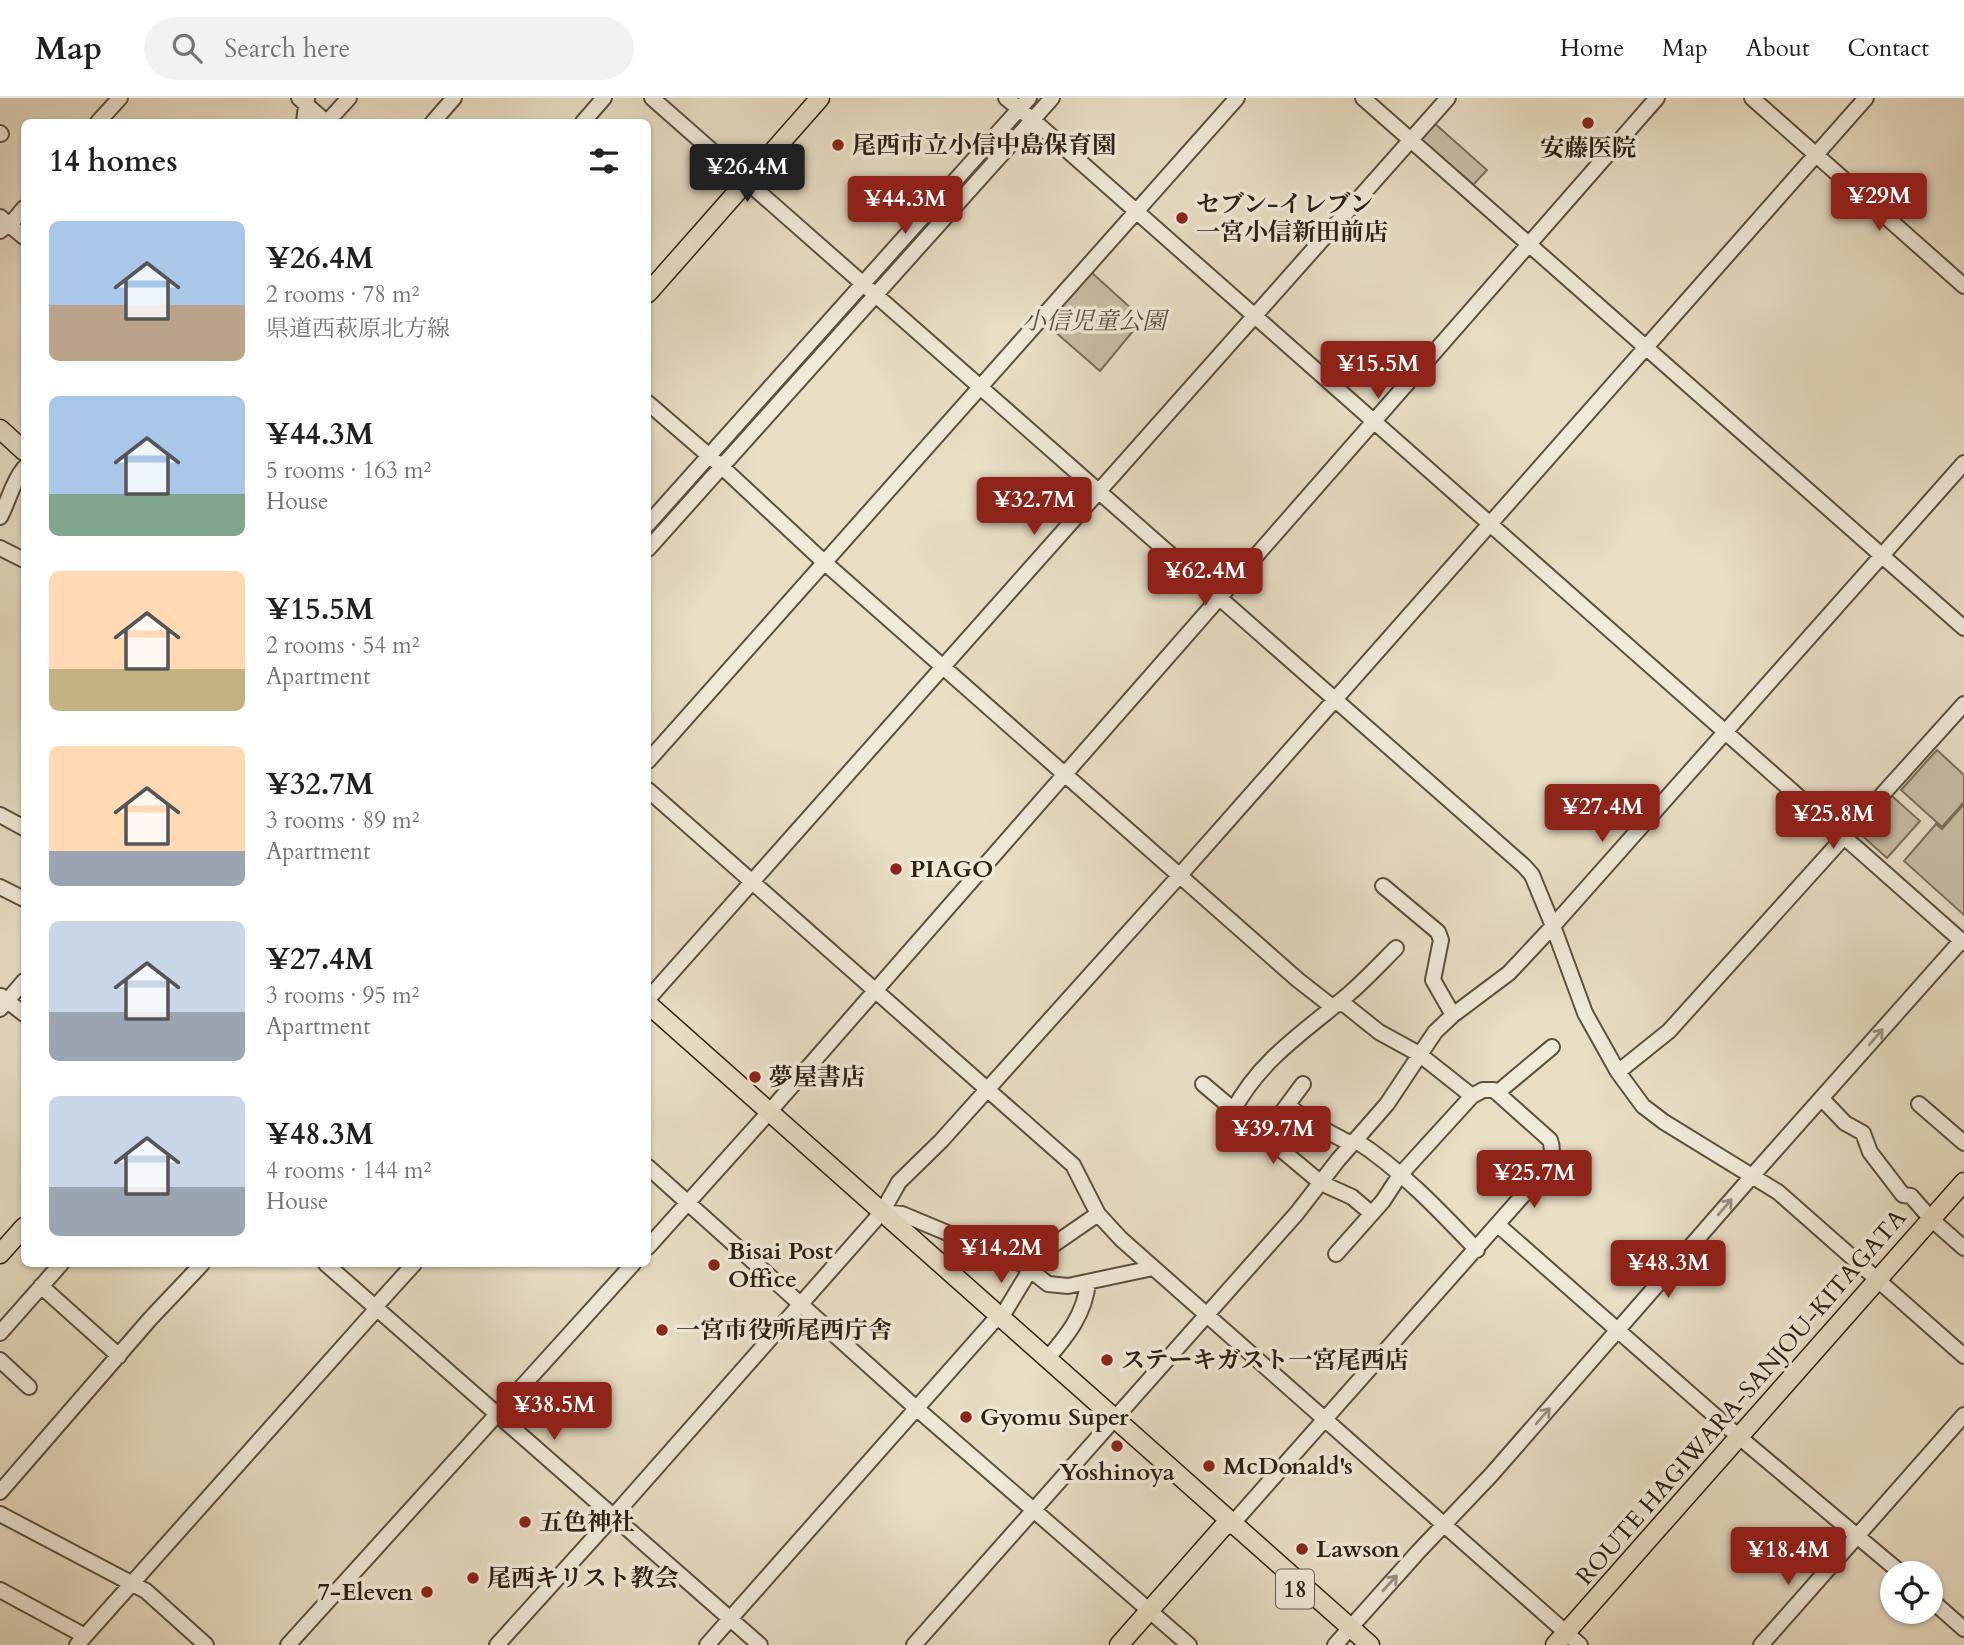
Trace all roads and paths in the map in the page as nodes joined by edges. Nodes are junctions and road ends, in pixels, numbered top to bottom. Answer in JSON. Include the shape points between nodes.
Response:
{"nodes":[{"id":1,"x":120,"y":98,"type":"edge"},
{"id":2,"x":349,"y":98,"type":"edge"},
{"id":3,"x":454,"y":98,"type":"edge"},
{"id":4,"x":604,"y":98,"type":"edge"},
{"id":5,"x":652,"y":98,"type":"edge"},
{"id":6,"x":820,"y":98,"type":"edge"},
{"id":7,"x":1006,"y":98,"type":"edge"},
{"id":8,"x":1029,"y":98,"type":"edge"},
{"id":9,"x":1052,"y":98,"type":"edge"},
{"id":10,"x":1237,"y":98,"type":"edge"},
{"id":11,"x":1363,"y":98,"type":"edge"},
{"id":12,"x":1448,"y":98,"type":"edge"},
{"id":13,"x":1657,"y":98,"type":"edge"},
{"id":14,"x":1752,"y":98,"type":"edge"},
{"id":15,"x":1866,"y":98,"type":"edge"},
{"id":16,"x":304,"y":100,"type":"edge"},
{"id":17,"x":1019,"y":110,"type":"junction"},
{"id":18,"x":101,"y":119,"type":"edge"},
{"id":19,"x":304,"y":119,"type":"edge"},
{"id":20,"x":324,"y":119,"type":"edge"},
{"id":21,"x":330,"y":119,"type":"edge"},
{"id":22,"x":436,"y":119,"type":"edge"},
{"id":23,"x":586,"y":119,"type":"edge"},
{"id":24,"x":1033,"y":120,"type":"junction"},
{"id":25,"x":1410,"y":140,"type":"junction"},
{"id":26,"x":1816,"y":155,"type":"junction"},
{"id":27,"x":746,"y":181,"type":"junction"},
{"id":28,"x":21,"y":210,"type":"edge"},
{"id":29,"x":1136,"y":211,"type":"junction"},
{"id":30,"x":3,"y":224,"type":"edge"},
{"id":31,"x":21,"y":235,"type":"edge"},
{"id":32,"x":1529,"y":244,"type":"junction"},
{"id":33,"x":864,"y":285,"type":"junction"},
{"id":34,"x":1964,"y":286,"type":"edge"},
{"id":35,"x":651,"y":290,"type":"edge"},
{"id":36,"x":876,"y":295,"type":"junction"},
{"id":37,"x":1256,"y":317,"type":"junction"},
{"id":38,"x":1646,"y":348,"type":"junction"},
{"id":39,"x":981,"y":388,"type":"junction"},
{"id":40,"x":651,"y":407,"type":"edge"},
{"id":41,"x":1374,"y":422,"type":"junction"},
{"id":42,"x":0,"y":429,"type":"edge"},
{"id":43,"x":0,"y":440,"type":"edge"},
{"id":44,"x":21,"y":448,"type":"edge"},
{"id":45,"x":708,"y":456,"type":"junction"},
{"id":46,"x":21,"y":458,"type":"edge"},
{"id":47,"x":1964,"y":463,"type":"edge"},
{"id":48,"x":721,"y":466,"type":"junction"},
{"id":49,"x":21,"y":472,"type":"edge"},
{"id":50,"x":1099,"y":491,"type":"junction"},
{"id":51,"x":0,"y":517,"type":"edge"},
{"id":52,"x":651,"y":521,"type":"edge"},
{"id":53,"x":1490,"y":524,"type":"junction"},
{"id":54,"x":651,"y":546,"type":"edge"},
{"id":55,"x":0,"y":548,"type":"edge"},
{"id":56,"x":1881,"y":556,"type":"junction"},
{"id":57,"x":21,"y":558,"type":"edge"},
{"id":58,"x":824,"y":562,"type":"junction"},
{"id":59,"x":1219,"y":597,"type":"junction"},
{"id":60,"x":1964,"y":628,"type":"edge"},
{"id":61,"x":942,"y":666,"type":"junction"},
{"id":62,"x":1335,"y":699,"type":"junction"},
{"id":63,"x":1964,"y":704,"type":"edge"},
{"id":64,"x":1726,"y":732,"type":"junction"},
{"id":65,"x":651,"y":758,"type":"edge"},
{"id":66,"x":1064,"y":773,"type":"junction"},
{"id":67,"x":651,"y":793,"type":"edge"},
{"id":68,"x":0,"y":815,"type":"edge"},
{"id":69,"x":21,"y":824,"type":"edge"},
{"id":70,"x":1845,"y":838,"type":"junction"},
{"id":71,"x":1180,"y":875,"type":"junction"},
{"id":72,"x":753,"y":882,"type":"junction"},
{"id":73,"x":1383,"y":886,"type":"dead end"},
{"id":74,"x":0,"y":887,"type":"edge"},
{"id":75,"x":21,"y":898,"type":"edge"},
{"id":76,"x":1553,"y":926,"type":"junction"},
{"id":77,"x":1963,"y":942,"type":"edge"},
{"id":78,"x":1396,"y":947,"type":"dead end"},
{"id":79,"x":21,"y":984,"type":"edge"},
{"id":80,"x":875,"y":990,"type":"junction"},
{"id":81,"x":651,"y":998,"type":"edge"},
{"id":82,"x":3,"y":1002,"type":"edge"},
{"id":83,"x":651,"y":1004,"type":"edge"},
{"id":84,"x":1336,"y":1004,"type":"junction"},
{"id":85,"x":21,"y":1012,"type":"edge"},
{"id":86,"x":1453,"y":1015,"type":"junction"},
{"id":87,"x":651,"y":1020,"type":"edge"},
{"id":88,"x":1552,"y":1047,"type":"dead end"},
{"id":89,"x":1419,"y":1054,"type":"junction"},
{"id":90,"x":1618,"y":1072,"type":"junction"},
{"id":91,"x":1203,"y":1084,"type":"dead end"},
{"id":92,"x":1303,"y":1084,"type":"dead end"},
{"id":93,"x":988,"y":1088,"type":"junction"},
{"id":94,"x":1497,"y":1093,"type":"junction"},
{"id":95,"x":1472,"y":1096,"type":"junction"},
{"id":96,"x":1822,"y":1098,"type":"junction"},
{"id":97,"x":1919,"y":1104,"type":"dead end"},
{"id":98,"x":1289,"y":1106,"type":"junction"},
{"id":99,"x":1233,"y":1111,"type":"junction"},
{"id":100,"x":766,"y":1116,"type":"junction"},
{"id":101,"x":1265,"y":1135,"type":"junction"},
{"id":102,"x":1353,"y":1142,"type":"junction"},
{"id":103,"x":1964,"y":1143,"type":"edge"},
{"id":104,"x":651,"y":1170,"type":"edge"},
{"id":105,"x":1400,"y":1175,"type":"junction"},
{"id":106,"x":1753,"y":1175,"type":"junction"},
{"id":107,"x":1964,"y":1181,"type":"edge"},
{"id":108,"x":1321,"y":1183,"type":"junction"},
{"id":109,"x":688,"y":1203,"type":"junction"},
{"id":110,"x":1371,"y":1213,"type":"junction"},
{"id":111,"x":1098,"y":1214,"type":"junction"},
{"id":112,"x":879,"y":1216,"type":"junction"},
{"id":113,"x":1931,"y":1219,"type":"junction"},
{"id":114,"x":1498,"y":1225,"type":"junction"},
{"id":115,"x":21,"y":1230,"type":"edge"},
{"id":116,"x":651,"y":1244,"type":"edge"},
{"id":117,"x":1964,"y":1248,"type":"edge"},
{"id":118,"x":1477,"y":1250,"type":"junction"},
{"id":119,"x":0,"y":1254,"type":"edge"},
{"id":120,"x":1336,"y":1254,"type":"dead end"},
{"id":121,"x":58,"y":1267,"type":"edge"},
{"id":122,"x":193,"y":1267,"type":"edge"},
{"id":123,"x":329,"y":1267,"type":"edge"},
{"id":124,"x":411,"y":1267,"type":"edge"},
{"id":125,"x":630,"y":1267,"type":"edge"},
{"id":126,"x":1027,"y":1267,"type":"junction"},
{"id":127,"x":1153,"y":1268,"type":"junction"},
{"id":128,"x":1878,"y":1279,"type":"junction"},
{"id":129,"x":1088,"y":1282,"type":"junction"},
{"id":130,"x":41,"y":1286,"type":"junction"},
{"id":131,"x":801,"y":1304,"type":"junction"},
{"id":132,"x":375,"y":1307,"type":"junction"},
{"id":133,"x":1206,"y":1315,"type":"junction"},
{"id":134,"x":997,"y":1321,"type":"junction"},
{"id":135,"x":1618,"y":1331,"type":"junction"},
{"id":136,"x":0,"y":1333,"type":"edge"},
{"id":137,"x":119,"y":1356,"type":"junction"},
{"id":138,"x":1964,"y":1356,"type":"edge"},
{"id":139,"x":1047,"y":1359,"type":"junction"},
{"id":140,"x":0,"y":1360,"type":"edge"},
{"id":141,"x":29,"y":1387,"type":"dead end"},
{"id":142,"x":916,"y":1408,"type":"junction"},
{"id":143,"x":496,"y":1414,"type":"junction"},
{"id":144,"x":1964,"y":1415,"type":"edge"},
{"id":145,"x":1324,"y":1419,"type":"junction"},
{"id":146,"x":1113,"y":1422,"type":"junction"},
{"id":147,"x":1738,"y":1436,"type":"junction"},
{"id":148,"x":0,"y":1492,"type":"edge"},
{"id":149,"x":1035,"y":1511,"type":"junction"},
{"id":150,"x":0,"y":1514,"type":"edge"},
{"id":151,"x":613,"y":1517,"type":"junction"},
{"id":152,"x":1444,"y":1525,"type":"junction"},
{"id":153,"x":1230,"y":1528,"type":"junction"},
{"id":154,"x":1857,"y":1535,"type":"junction"},
{"id":155,"x":1886,"y":1561,"type":"edge"},
{"id":156,"x":132,"y":1582,"type":"junction"},
{"id":157,"x":0,"y":1590,"type":"edge"},
{"id":158,"x":1943,"y":1611,"type":"edge"},
{"id":159,"x":1154,"y":1614,"type":"junction"},
{"id":160,"x":731,"y":1620,"type":"junction"},
{"id":161,"x":1964,"y":1629,"type":"edge"},
{"id":162,"x":1346,"y":1638,"type":"edge"},
{"id":163,"x":1560,"y":1639,"type":"edge"},
{"id":164,"x":81,"y":1640,"type":"edge"},
{"id":165,"x":206,"y":1645,"type":"edge"},
{"id":166,"x":288,"y":1645,"type":"edge"},
{"id":167,"x":496,"y":1645,"type":"edge"},
{"id":168,"x":707,"y":1645,"type":"edge"},
{"id":169,"x":760,"y":1645,"type":"edge"},
{"id":170,"x":914,"y":1645,"type":"edge"},
{"id":171,"x":1119,"y":1645,"type":"edge"},
{"id":172,"x":1135,"y":1645,"type":"edge"},
{"id":173,"x":1189,"y":1645,"type":"edge"},
{"id":174,"x":1370,"y":1645,"type":"edge"},
{"id":175,"x":1580,"y":1645,"type":"edge"},
{"id":176,"x":1761,"y":1645,"type":"edge"}],
"edges":[{"from":1,"to":18,"type":"street"},
{"from":2,"to":21,"type":"street"},
{"from":3,"to":22,"type":"street"},
{"from":4,"to":23,"type":"street"},
{"from":5,"to":27,"type":"street"},
{"from":6,"to":27,"type":"main road"},
{"from":7,"to":17,"type":"street"},
{"from":8,"to":17,"type":"street"},
{"from":9,"to":24,"type":"street"},
{"from":10,"to":29,"type":"street"},
{"from":11,"to":25,"type":"street"},
{"from":12,"to":25,"type":"street"},
{"from":13,"to":32,"type":"street"},
{"from":14,"to":26,"type":"street"},
{"from":15,"to":26,"type":"street"},
{"from":16,"to":19,"type":"street"},
{"from":16,"to":20,"type":"street"},
{"from":17,"to":24,"type":"street"},
{"from":17,"to":33,"type":"street"},
{"from":24,"to":29,"type":"street"},
{"from":24,"to":36,"type":"street"},
{"from":25,"to":32,"type":"street"},
{"from":25,"to":37,"type":"street"},
{"from":26,"to":34,"type":"street"},
{"from":26,"to":38,"type":"street"},
{"from":27,"to":33,"type":"street"},
{"from":27,"to":35,"type":"main road"},
{"from":28,"to":30,"type":"street"},
{"from":29,"to":37,"type":"street"},
{"from":29,"to":39,"type":"street"},
{"from":30,"to":31,"type":"street"},
{"from":32,"to":38,"type":"street"},
{"from":32,"to":41,"type":"street"},
{"from":33,"to":36,"type":"street"},
{"from":33,"to":45,"type":"street"},
{"from":36,"to":39,"type":"street"},
{"from":36,"to":48,"type":"street"},
{"from":37,"to":41,"type":"street"},
{"from":37,"to":50,"type":"street"},
{"from":38,"to":53,"type":"street"},
{"from":38,"to":56,"type":"street"},
{"from":39,"to":50,"type":"street"},
{"from":39,"to":58,"type":"street"},
{"from":40,"to":45,"type":"street"},
{"from":41,"to":53,"type":"street"},
{"from":41,"to":59,"type":"street"},
{"from":42,"to":44,"type":"main road"},
{"from":43,"to":46,"type":"main road"},
{"from":45,"to":48,"type":"street"},
{"from":45,"to":52,"type":"street"},
{"from":47,"to":56,"type":"street"},
{"from":48,"to":54,"type":"street"},
{"from":48,"to":58,"type":"street"},
{"from":49,"to":51,"type":"street"},
{"from":50,"to":59,"type":"street"},
{"from":50,"to":61,"type":"street"},
{"from":53,"to":62,"type":"street"},
{"from":53,"to":64,"type":"street"},
{"from":55,"to":57,"type":"street"},
{"from":56,"to":60,"type":"street"},
{"from":56,"to":64,"type":"street"},
{"from":58,"to":61,"type":"street"},
{"from":58,"to":65,"type":"street"},
{"from":59,"to":62,"type":"street"},
{"from":59,"to":66,"type":"street"},
{"from":61,"to":66,"type":"street"},
{"from":61,"to":72,"type":"street"},
{"from":62,"to":71,"type":"street"},
{"from":62,"to":76,"type":"street","via":[[1524,866]]},
{"from":63,"to":70,"type":"street"},
{"from":64,"to":70,"type":"street"},
{"from":64,"to":76,"type":"street"},
{"from":66,"to":71,"type":"street"},
{"from":66,"to":80,"type":"street"},
{"from":67,"to":72,"type":"street"},
{"from":68,"to":69,"type":"street"},
{"from":70,"to":77,"type":"street"},
{"from":70,"to":90,"type":"street","via":[[1669,1031]]},
{"from":71,"to":84,"type":"street","via":[[1298,980]]},
{"from":71,"to":93,"type":"street"},
{"from":72,"to":80,"type":"street"},
{"from":72,"to":81,"type":"street"},
{"from":73,"to":86,"type":"street","via":[[1438,932],[1441,940],[1433,980]]},
{"from":74,"to":75,"type":"street"},
{"from":76,"to":86,"type":"street","via":[[1509,973]]},
{"from":76,"to":90,"type":"street","via":[[1585,1013]]},
{"from":96,"to":77,"type":"street","one_way":true},
{"from":78,"to":84,"type":"street"},
{"from":79,"to":82,"type":"street"},
{"from":80,"to":93,"type":"street"},
{"from":80,"to":100,"type":"street"},
{"from":82,"to":85,"type":"street"},
{"from":83,"to":100,"type":"main road","number":"18"},
{"from":84,"to":89,"type":"street","via":[[1345,1004],[1379,1032]]},
{"from":84,"to":99,"type":"street","via":[[1279,1050],[1244,1090]]},
{"from":86,"to":89,"type":"street"},
{"from":87,"to":100,"type":"main road","number":"18"},
{"from":88,"to":94,"type":"street"},
{"from":89,"to":95,"type":"street"},
{"from":89,"to":102,"type":"street","via":[[1387,1104]]},
{"from":90,"to":106,"type":"street","via":[[1643,1106]]},
{"from":91,"to":99,"type":"street"},
{"from":92,"to":98,"type":"street"},
{"from":93,"to":111,"type":"street","via":[[1073,1165]]},
{"from":93,"to":112,"type":"street","via":[[899,1182]]},
{"from":94,"to":95,"type":"street","via":[[1483,1090]]},
{"from":94,"to":114,"type":"street","via":[[1550,1140],[1553,1149],[1551,1162]]},
{"from":95,"to":105,"type":"street"},
{"from":96,"to":106,"type":"street"},
{"from":96,"to":113,"type":"street","via":[[1845,1123],[1863,1133],[1870,1152],[1890,1179]]},
{"from":97,"to":103,"type":"street"},
{"from":98,"to":101,"type":"street"},
{"from":98,"to":102,"type":"street","via":[[1308,1121]]},
{"from":99,"to":101,"type":"street"},
{"from":100,"to":109,"type":"street"},
{"from":100,"to":112,"type":"main road","number":"18"},
{"from":101,"to":108,"type":"street"},
{"from":102,"to":105,"type":"street"},
{"from":102,"to":108,"type":"street"},
{"from":104,"to":109,"type":"street"},
{"from":105,"to":110,"type":"street"},
{"from":105,"to":118,"type":"street"},
{"from":106,"to":128,"type":"street"},
{"from":135,"to":106,"type":"street","one_way":true},
{"from":107,"to":113,"type":"main road","name":"ROUTE HAGIWARA-SANJOU-KITAGATA"},
{"from":108,"to":110,"type":"street","via":[[1352,1197]]},
{"from":108,"to":133,"type":"street"},
{"from":109,"to":116,"type":"street"},
{"from":109,"to":131,"type":"street"},
{"from":110,"to":120,"type":"street"},
{"from":111,"to":126,"type":"street"},
{"from":111,"to":127,"type":"street"},
{"from":112,"to":126,"type":"street","via":[[902,1214]]},
{"from":112,"to":131,"type":"street"},
{"from":112,"to":134,"type":"main road","number":"18"},
{"from":113,"to":117,"type":"street"},
{"from":113,"to":128,"type":"main road","name":"ROUTE HAGIWARA-SANJOU-KITAGATA"},
{"from":114,"to":118,"type":"street"},
{"from":114,"to":135,"type":"street"},
{"from":115,"to":119,"type":"main road"},
{"from":118,"to":145,"type":"street"},
{"from":121,"to":130,"type":"street"},
{"from":122,"to":137,"type":"street"},
{"from":123,"to":132,"type":"street"},
{"from":124,"to":132,"type":"street"},
{"from":125,"to":143,"type":"street"},
{"from":126,"to":129,"type":"street","via":[[1048,1284]]},
{"from":126,"to":134,"type":"street"},
{"from":127,"to":129,"type":"street"},
{"from":127,"to":133,"type":"street"},
{"from":128,"to":138,"type":"street"},
{"from":128,"to":147,"type":"main road","name":"ROUTE HAGIWARA-SANJOU-KITAGATA"},
{"from":129,"to":139,"type":"street","via":[[1080,1315]]},
{"from":130,"to":136,"type":"street"},
{"from":130,"to":137,"type":"street"},
{"from":131,"to":142,"type":"street"},
{"from":131,"to":151,"type":"street"},
{"from":132,"to":143,"type":"street"},
{"from":132,"to":156,"type":"street"},
{"from":133,"to":145,"type":"street"},
{"from":133,"to":146,"type":"street"},
{"from":134,"to":139,"type":"main road","number":"18"},
{"from":134,"to":142,"type":"street"},
{"from":134,"to":146,"type":"main road","number":"18"},
{"from":135,"to":147,"type":"street"},
{"from":152,"to":135,"type":"street","one_way":true},
{"from":137,"to":148,"type":"street"},
{"from":139,"to":146,"type":"main road","number":"18"},
{"from":140,"to":141,"type":"street"},
{"from":142,"to":149,"type":"street"},
{"from":142,"to":160,"type":"street"},
{"from":143,"to":151,"type":"street"},
{"from":143,"to":166,"type":"street"},
{"from":144,"to":154,"type":"street"},
{"from":145,"to":152,"type":"street"},
{"from":145,"to":153,"type":"street"},
{"from":146,"to":149,"type":"street"},
{"from":146,"to":153,"type":"main road","number":"18"},
{"from":147,"to":154,"type":"street"},
{"from":147,"to":163,"type":"main road","name":"ROUTE HAGIWARA-SANJOU-KITAGATA"},
{"from":149,"to":159,"type":"street"},
{"from":149,"to":170,"type":"street"},
{"from":150,"to":156,"type":"street"},
{"from":151,"to":160,"type":"street"},
{"from":151,"to":167,"type":"street"},
{"from":162,"to":152,"type":"street","one_way":true},
{"from":152,"to":163,"type":"street"},
{"from":153,"to":159,"type":"main road"},
{"from":153,"to":162,"type":"main road","number":"18"},
{"from":154,"to":155,"type":"street"},
{"from":154,"to":176,"type":"street"},
{"from":156,"to":164,"type":"street"},
{"from":156,"to":165,"type":"street"},
{"from":157,"to":164,"type":"street"},
{"from":158,"to":161,"type":"street"},
{"from":159,"to":171,"type":"main road"},
{"from":159,"to":172,"type":"main road"},
{"from":159,"to":173,"type":"street"},
{"from":160,"to":168,"type":"street"},
{"from":160,"to":169,"type":"street"},
{"from":162,"to":174,"type":"main road","number":"18"},
{"from":163,"to":175,"type":"street"}]}
